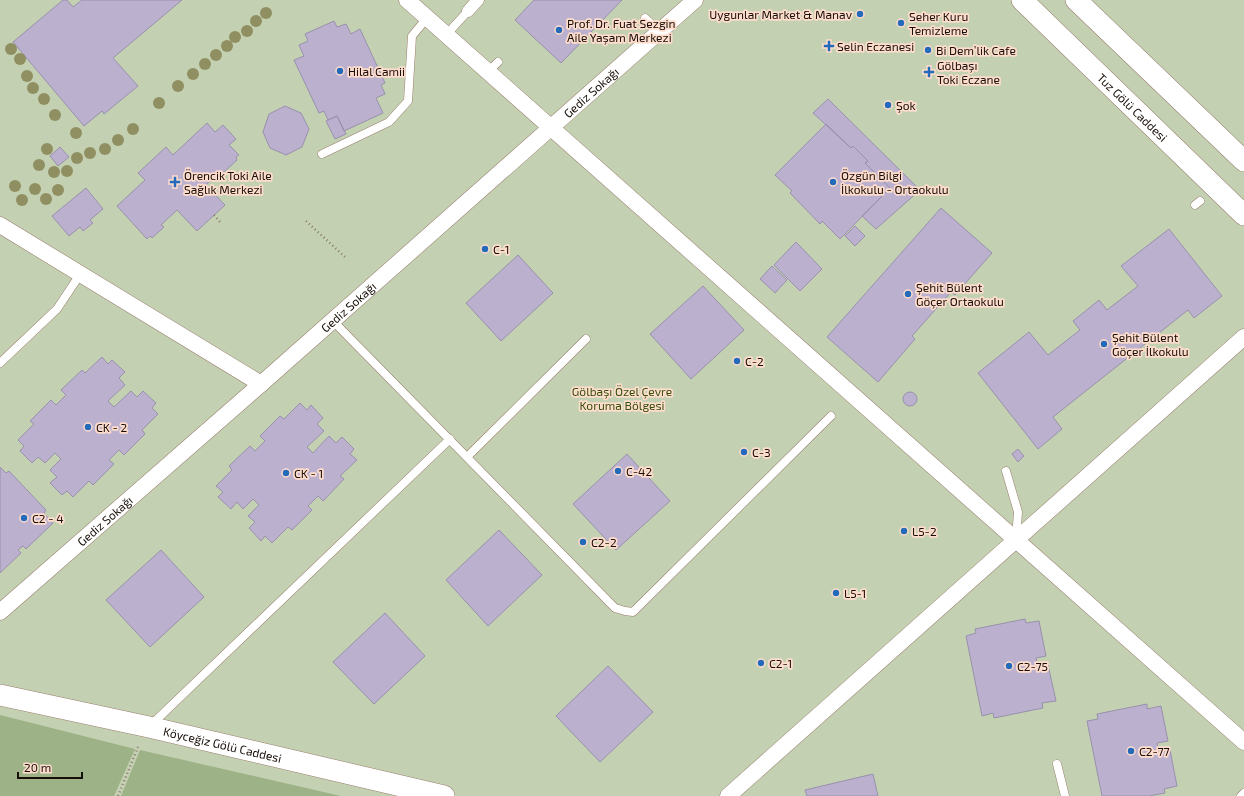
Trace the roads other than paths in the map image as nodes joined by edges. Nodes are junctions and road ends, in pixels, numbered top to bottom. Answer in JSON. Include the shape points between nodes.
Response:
{"nodes":[{"id":1,"x":407,"y":0,"type":"edge"},
{"id":2,"x":478,"y":0,"type":"edge"},
{"id":3,"x":695,"y":0,"type":"edge"},
{"id":4,"x":1022,"y":0,"type":"edge"},
{"id":5,"x":1076,"y":0,"type":"edge"},
{"id":6,"x":468,"y":12,"type":"joint"},
{"id":7,"x":427,"y":18,"type":"junction"},
{"id":8,"x":645,"y":18,"type":"dead end"},
{"id":9,"x":660,"y":32,"type":"junction"},
{"id":10,"x":446,"y":35,"type":"junction"},
{"id":11,"x":551,"y":128,"type":"junction"},
{"id":12,"x":322,"y":154,"type":"dead end"},
{"id":13,"x":1244,"y":161,"type":"edge"},
{"id":14,"x":1244,"y":215,"type":"edge"},
{"id":15,"x":0,"y":224,"type":"edge"},
{"id":16,"x":81,"y":273,"type":"junction"},
{"id":17,"x":333,"y":320,"type":"junction"},
{"id":18,"x":1244,"y":337,"type":"edge"},
{"id":19,"x":586,"y":339,"type":"dead end"},
{"id":20,"x":0,"y":363,"type":"edge"},
{"id":21,"x":262,"y":384,"type":"junction"},
{"id":22,"x":831,"y":416,"type":"dead end"},
{"id":23,"x":450,"y":439,"type":"junction"},
{"id":24,"x":467,"y":457,"type":"junction"},
{"id":25,"x":1006,"y":471,"type":"dead end"},
{"id":26,"x":1016,"y":542,"type":"junction"},
{"id":27,"x":0,"y":612,"type":"edge"},
{"id":28,"x":0,"y":695,"type":"edge"},
{"id":29,"x":149,"y":727,"type":"junction"},
{"id":30,"x":1244,"y":742,"type":"edge"},
{"id":31,"x":1058,"y":764,"type":"dead end"},
{"id":32,"x":1244,"y":792,"type":"edge"},
{"id":33,"x":444,"y":796,"type":"edge"},
{"id":34,"x":728,"y":796,"type":"edge"},
{"id":35,"x":1065,"y":796,"type":"edge"},
{"id":36,"x":1241,"y":796,"type":"edge"}],
"edges":[{"from":1,"to":7,"type":"street"},
{"from":2,"to":6,"type":"street"},
{"from":3,"to":9,"type":"street","name":"Gediz Sokağı"},
{"from":4,"to":14,"type":"street","name":"Tuz Gölü Caddesi"},
{"from":5,"to":13,"type":"street"},
{"from":6,"to":10,"type":"lane"},
{"from":7,"to":10,"type":"street"},
{"from":7,"to":12,"type":"lane","via":[[412,36],[408,100],[389,122]]},
{"from":8,"to":9,"type":"lane"},
{"from":9,"to":11,"type":"street","name":"Gediz Sokağı"},
{"from":10,"to":11,"type":"street","via":[[493,67]]},
{"from":11,"to":17,"type":"street","name":"Gediz Sokağı"},
{"from":11,"to":26,"type":"street"},
{"from":15,"to":16,"type":"street"},
{"from":16,"to":20,"type":"lane","via":[[56,309]]},
{"from":16,"to":21,"type":"street"},
{"from":17,"to":21,"type":"street","name":"Gediz Sokağı"},
{"from":17,"to":23,"type":"lane"},
{"from":18,"to":26,"type":"street"},
{"from":19,"to":24,"type":"lane"},
{"from":21,"to":27,"type":"street","name":"Gediz Sokağı"},
{"from":22,"to":24,"type":"lane","via":[[633,612],[615,608]]},
{"from":23,"to":24,"type":"lane"},
{"from":23,"to":29,"type":"lane"},
{"from":25,"to":26,"type":"lane","via":[[1018,512]]},
{"from":26,"to":30,"type":"street"},
{"from":26,"to":34,"type":"street"},
{"from":28,"to":29,"type":"street","name":"Köyceğiz Gölü Caddesi"},
{"from":29,"to":33,"type":"street","name":"Köyceğiz Gölü Caddesi"},
{"from":31,"to":35,"type":"lane"},
{"from":32,"to":36,"type":"lane"}]}
